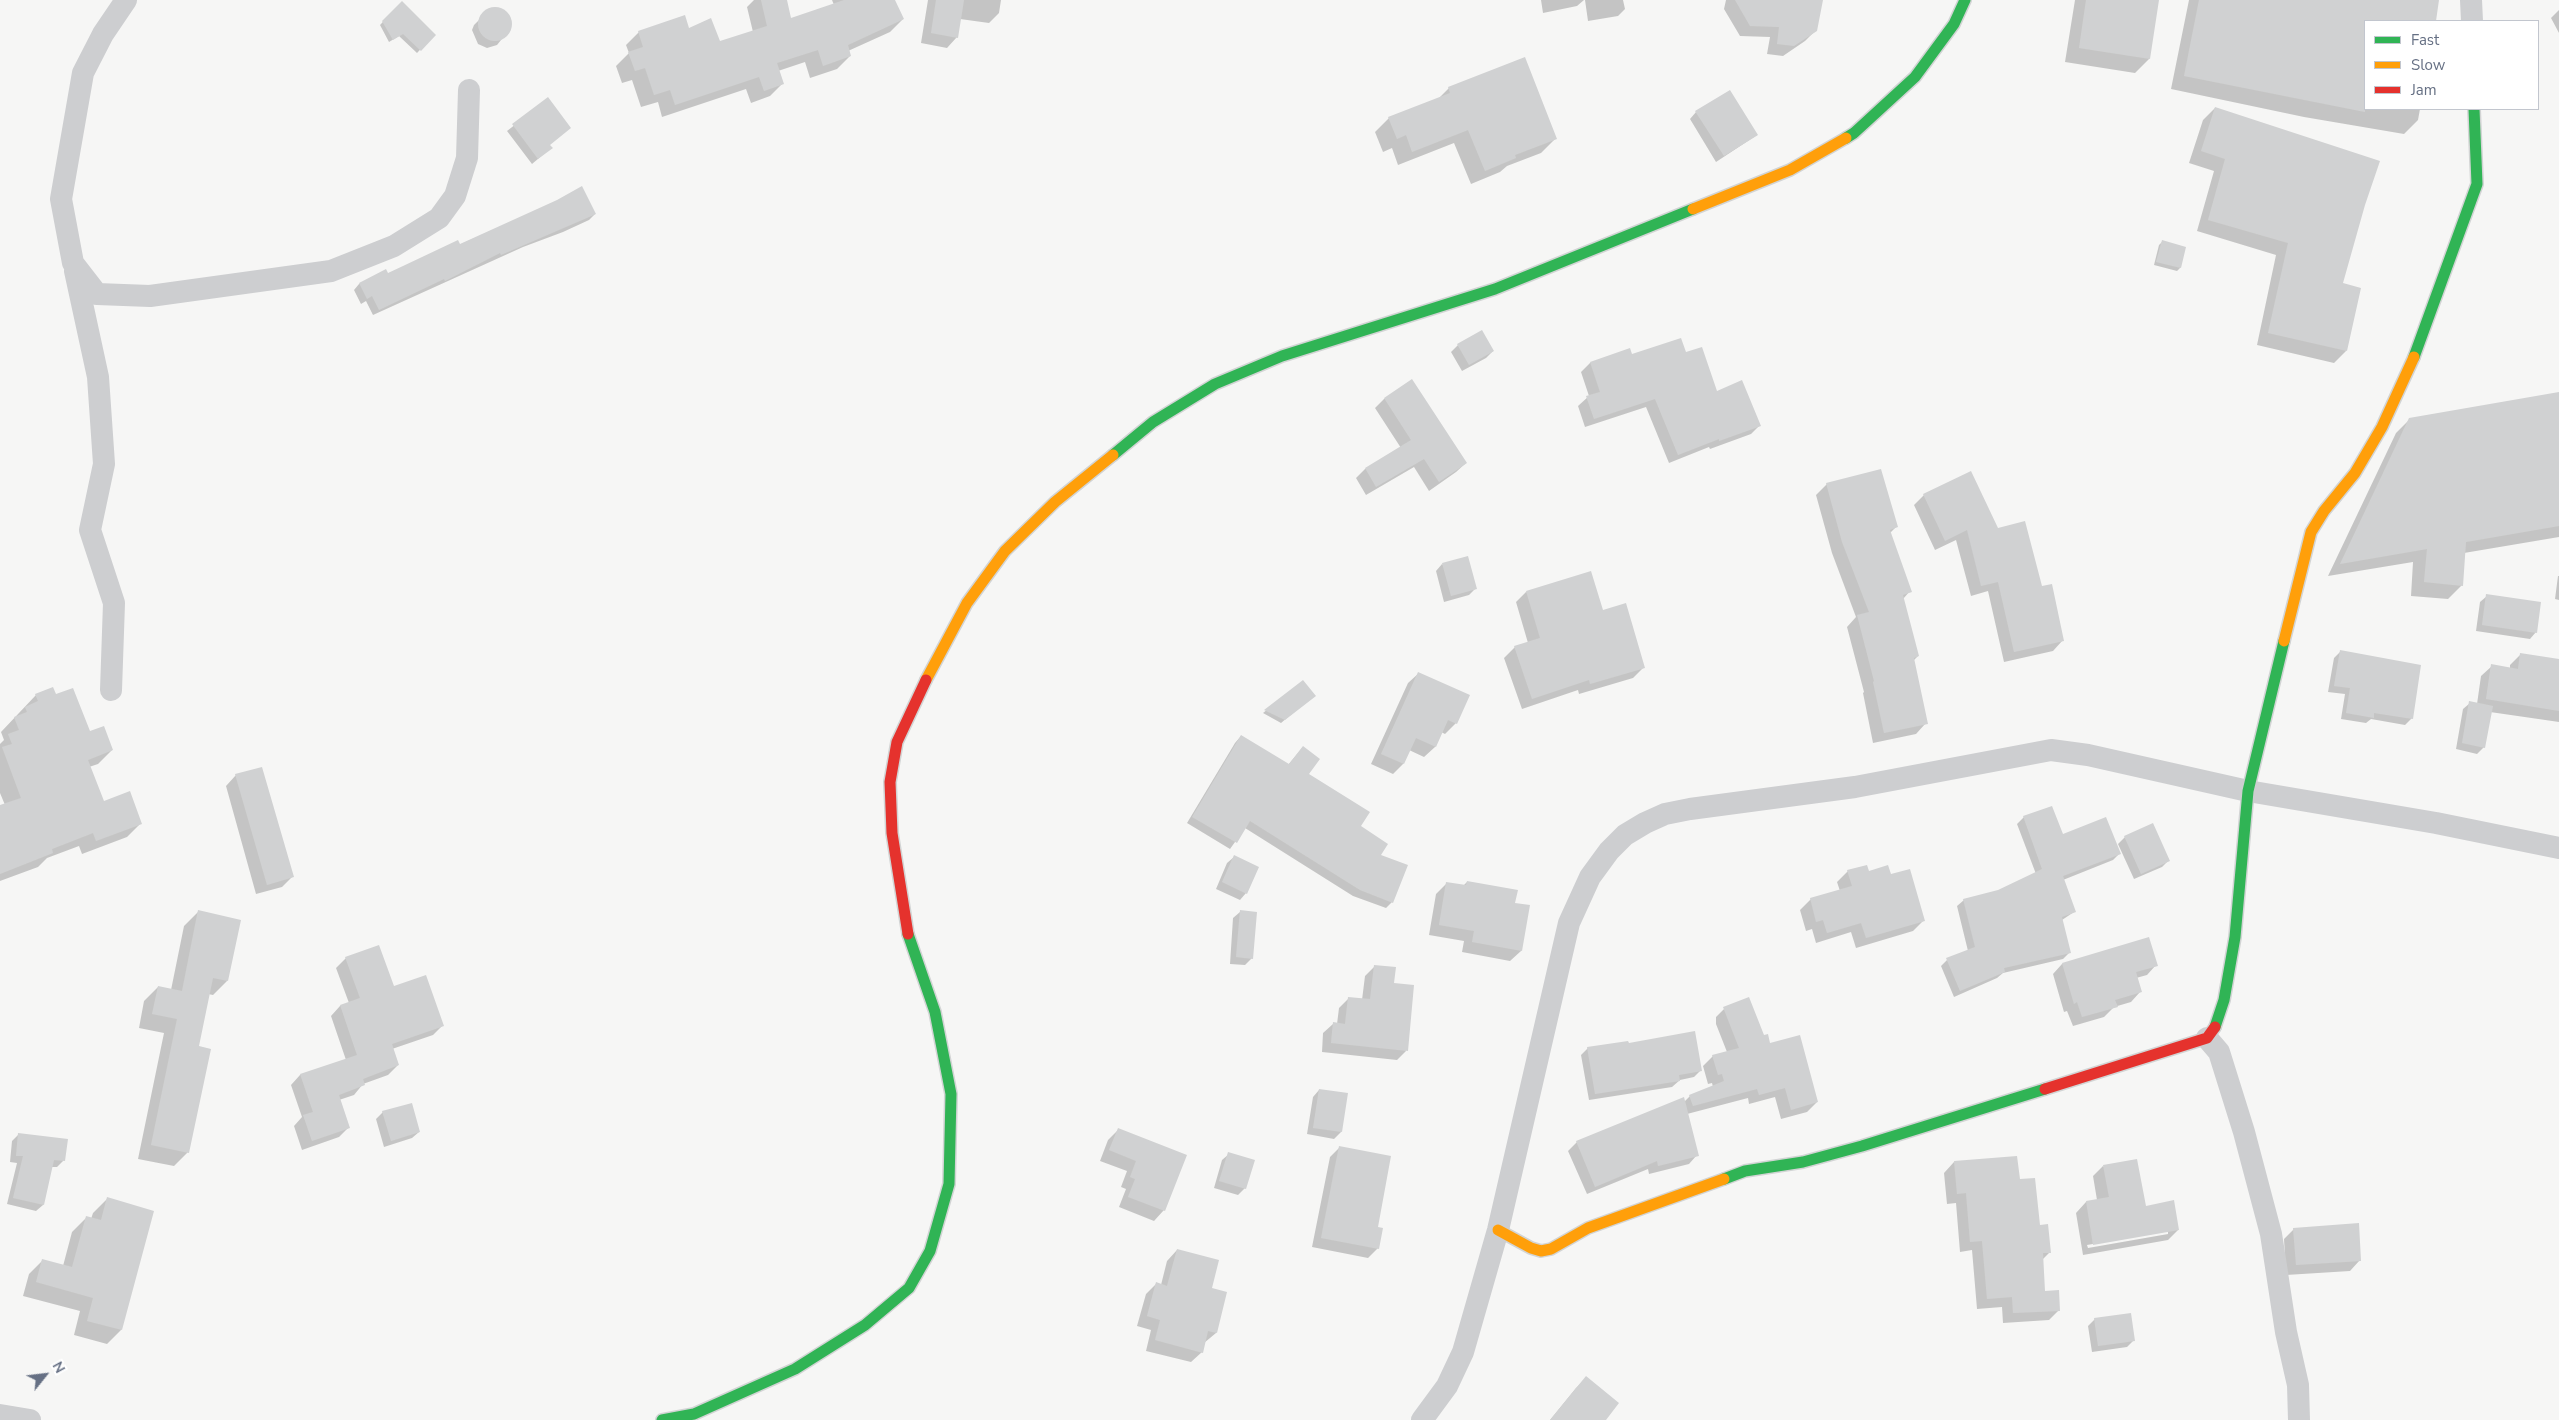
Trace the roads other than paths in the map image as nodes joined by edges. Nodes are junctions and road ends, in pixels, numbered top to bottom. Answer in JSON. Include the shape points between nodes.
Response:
{"nodes":[{"id":1,"x":126,"y":0,"type":"edge"},
{"id":2,"x":1965,"y":0,"type":"edge"},
{"id":3,"x":2471,"y":0,"type":"edge"},
{"id":4,"x":2472,"y":20,"type":"edge"},
{"id":5,"x":469,"y":90,"type":"dead end"},
{"id":6,"x":2474,"y":110,"type":"edge"},
{"id":7,"x":73,"y":263,"type":"junction"},
{"id":8,"x":111,"y":690,"type":"dead end"},
{"id":9,"x":2248,"y":791,"type":"junction"},
{"id":10,"x":2559,"y":848,"type":"edge"},
{"id":11,"x":2207,"y":1038,"type":"junction"},
{"id":12,"x":1498,"y":1230,"type":"junction"},
{"id":13,"x":0,"y":1415,"type":"edge"},
{"id":14,"x":30,"y":1420,"type":"edge"},
{"id":15,"x":662,"y":1420,"type":"edge"},
{"id":16,"x":1422,"y":1420,"type":"edge"},
{"id":17,"x":2299,"y":1420,"type":"edge"}],
"edges":[{"from":1,"to":7,"type":"street","via":[[103,34],[83,73],[61,198]]},
{"from":2,"to":15,"type":"street","via":[[1936,52],[1915,76],[1854,133],[1790,170],[1495,289],[1282,356],[1215,384],[1152,422],[1055,502],[1005,551],[967,603],[927,676],[898,742],[890,782],[892,833],[907,931],[935,1012],[951,1094],[949,1184],[930,1251],[908,1288],[865,1326],[795,1369],[694,1414]]},
{"from":3,"to":4,"type":"street"},
{"from":5,"to":7,"type":"street","via":[[467,158],[455,196],[439,218],[394,246],[331,271],[150,296],[97,294]]},
{"from":6,"to":9,"type":"street","via":[[2476,184],[2409,370],[2382,427],[2355,473],[2311,532]]},
{"from":7,"to":8,"type":"street","via":[[98,378],[104,464],[90,530],[114,603]]},
{"from":9,"to":10,"type":"street"},
{"from":9,"to":11,"type":"street","via":[[2235,937],[2224,1000],[2216,1025]]},
{"from":9,"to":12,"type":"street","via":[[2088,755],[2051,750],[1855,787],[1690,809],[1644,823],[1609,851],[1590,877],[1569,923]]},
{"from":11,"to":12,"type":"street","via":[[1862,1146],[1803,1162],[1745,1171],[1588,1228],[1551,1249],[1531,1248]]},
{"from":11,"to":17,"type":"street","via":[[2219,1052],[2271,1234],[2298,1385]]},
{"from":12,"to":16,"type":"street","via":[[1463,1352],[1442,1394]]},
{"from":13,"to":14,"type":"street"}]}
